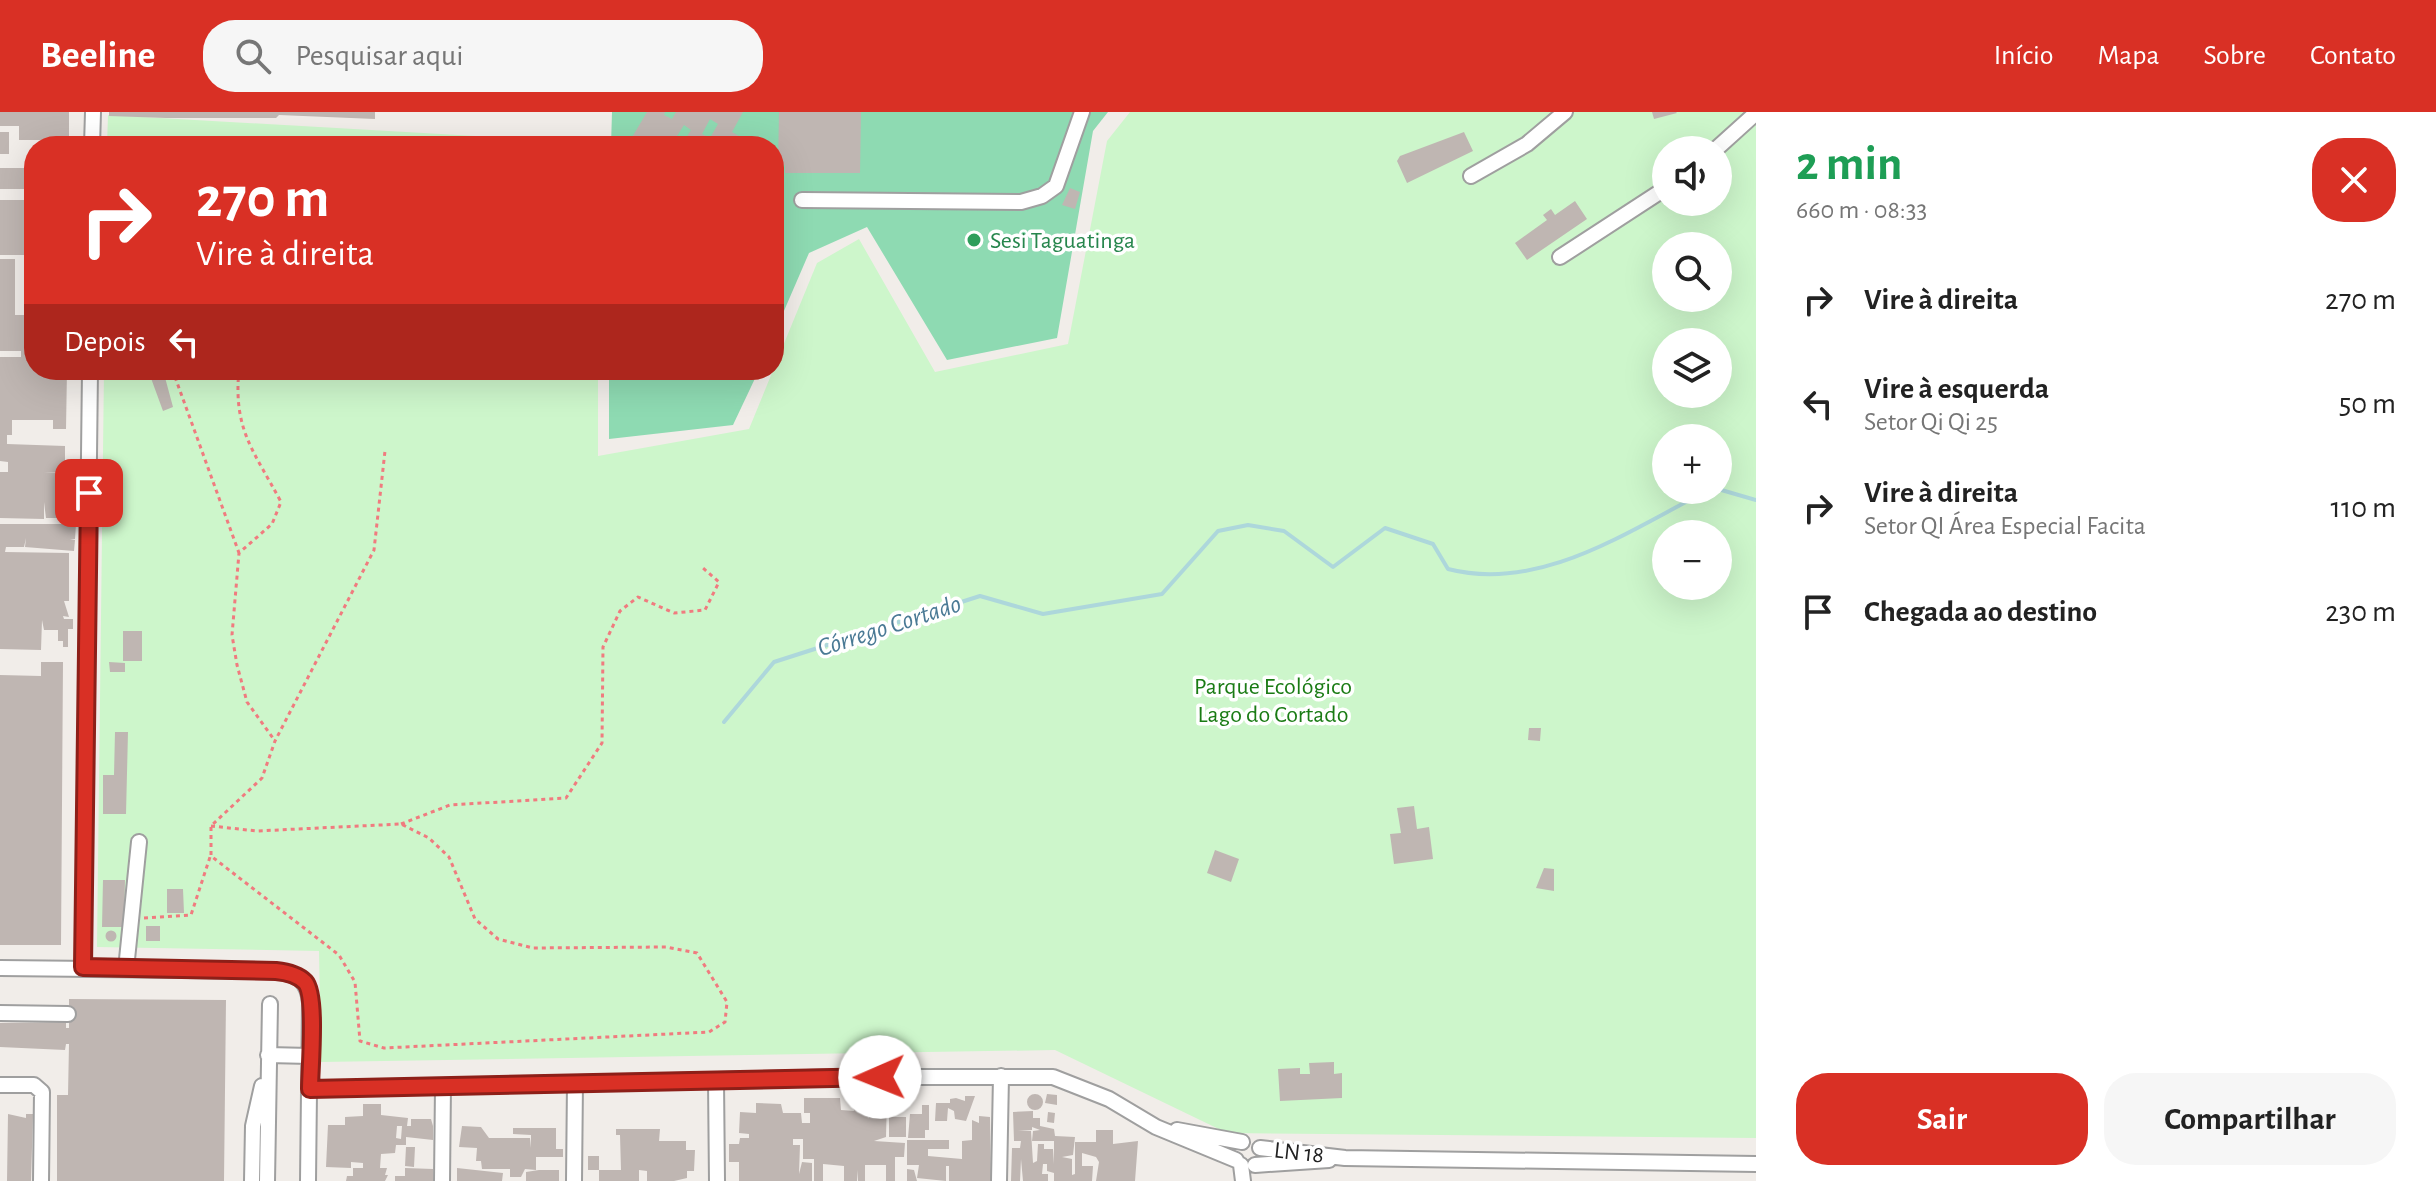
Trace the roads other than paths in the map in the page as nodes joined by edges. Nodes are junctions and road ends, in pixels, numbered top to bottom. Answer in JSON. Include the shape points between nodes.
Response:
{"nodes":[{"id":1,"x":93,"y":112,"type":"edge"},
{"id":2,"x":1082,"y":112,"type":"edge"},
{"id":3,"x":1565,"y":112,"type":"edge"},
{"id":4,"x":1756,"y":113,"type":"edge"},
{"id":5,"x":92,"y":136,"type":"edge"},
{"id":6,"x":1731,"y":136,"type":"edge"},
{"id":7,"x":1471,"y":176,"type":"dead end"},
{"id":8,"x":1652,"y":197,"type":"edge"},
{"id":9,"x":802,"y":200,"type":"dead end"},
{"id":10,"x":1560,"y":257,"type":"dead end"},
{"id":11,"x":90,"y":380,"type":"edge"},
{"id":12,"x":139,"y":842,"type":"dead end"},
{"id":13,"x":83,"y":967,"type":"junction"},
{"id":14,"x":0,"y":968,"type":"edge"},
{"id":15,"x":126,"y":969,"type":"junction"},
{"id":16,"x":270,"y":1004,"type":"dead end"},
{"id":17,"x":0,"y":1013,"type":"edge"},
{"id":18,"x":68,"y":1014,"type":"dead end"},
{"id":19,"x":268,"y":1055,"type":"junction"},
{"id":20,"x":310,"y":1056,"type":"junction"},
{"id":21,"x":1001,"y":1076,"type":"junction"},
{"id":22,"x":716,"y":1081,"type":"junction"},
{"id":23,"x":575,"y":1083,"type":"junction"},
{"id":24,"x":0,"y":1085,"type":"edge"},
{"id":25,"x":443,"y":1086,"type":"junction"},
{"id":26,"x":310,"y":1089,"type":"junction"},
{"id":27,"x":1156,"y":1127,"type":"junction"},
{"id":28,"x":1242,"y":1142,"type":"junction"},
{"id":29,"x":1260,"y":1148,"type":"junction"},
{"id":30,"x":1345,"y":1158,"type":"junction"},
{"id":31,"x":1756,"y":1164,"type":"edge"},
{"id":32,"x":1247,"y":1167,"type":"edge"},
{"id":33,"x":41,"y":1181,"type":"edge"},
{"id":34,"x":252,"y":1181,"type":"edge"},
{"id":35,"x":267,"y":1181,"type":"edge"},
{"id":36,"x":308,"y":1181,"type":"edge"},
{"id":37,"x":442,"y":1181,"type":"edge"},
{"id":38,"x":574,"y":1181,"type":"edge"},
{"id":39,"x":717,"y":1181,"type":"edge"},
{"id":40,"x":999,"y":1181,"type":"edge"},
{"id":41,"x":1243,"y":1181,"type":"edge"}],
"edges":[{"from":1,"to":5,"type":"street"},
{"from":2,"to":9,"type":"street","via":[[1056,186],[1042,196],[1021,202]]},
{"from":3,"to":7,"type":"street","via":[[1527,144]]},
{"from":4,"to":6,"type":"street"},
{"from":8,"to":10,"type":"street"},
{"from":11,"to":13,"type":"street"},
{"from":12,"to":15,"type":"street"},
{"from":13,"to":14,"type":"street"},
{"from":13,"to":15,"type":"street"},
{"from":15,"to":20,"type":"street","via":[[290,973],[309,988]]},
{"from":16,"to":19,"type":"street"},
{"from":17,"to":18,"type":"street"},
{"from":19,"to":20,"type":"street"},
{"from":19,"to":34,"type":"street","via":[[253,1126]]},
{"from":19,"to":35,"type":"street"},
{"from":20,"to":26,"type":"street"},
{"from":21,"to":22,"type":"street"},
{"from":21,"to":27,"type":"street","via":[[1053,1077],[1073,1083]]},
{"from":21,"to":40,"type":"street"},
{"from":22,"to":23,"type":"street"},
{"from":22,"to":39,"type":"street"},
{"from":23,"to":25,"type":"street"},
{"from":23,"to":38,"type":"street"},
{"from":24,"to":33,"type":"street","via":[[34,1085],[42,1092]]},
{"from":25,"to":26,"type":"street"},
{"from":25,"to":37,"type":"street"},
{"from":26,"to":36,"type":"street"},
{"from":27,"to":28,"type":"street","name":"LN 18"},
{"from":27,"to":32,"type":"street"},
{"from":28,"to":29,"type":"street","name":"LN 18","via":[[1252,1141]]},
{"from":28,"to":32,"type":"street","via":[[1235,1150]]},
{"from":29,"to":30,"type":"street","name":"LN 18"},
{"from":29,"to":32,"type":"street","via":[[1261,1154]]},
{"from":30,"to":31,"type":"street"},
{"from":30,"to":32,"type":"street","name":"LN 18"},
{"from":32,"to":41,"type":"street"}]}
